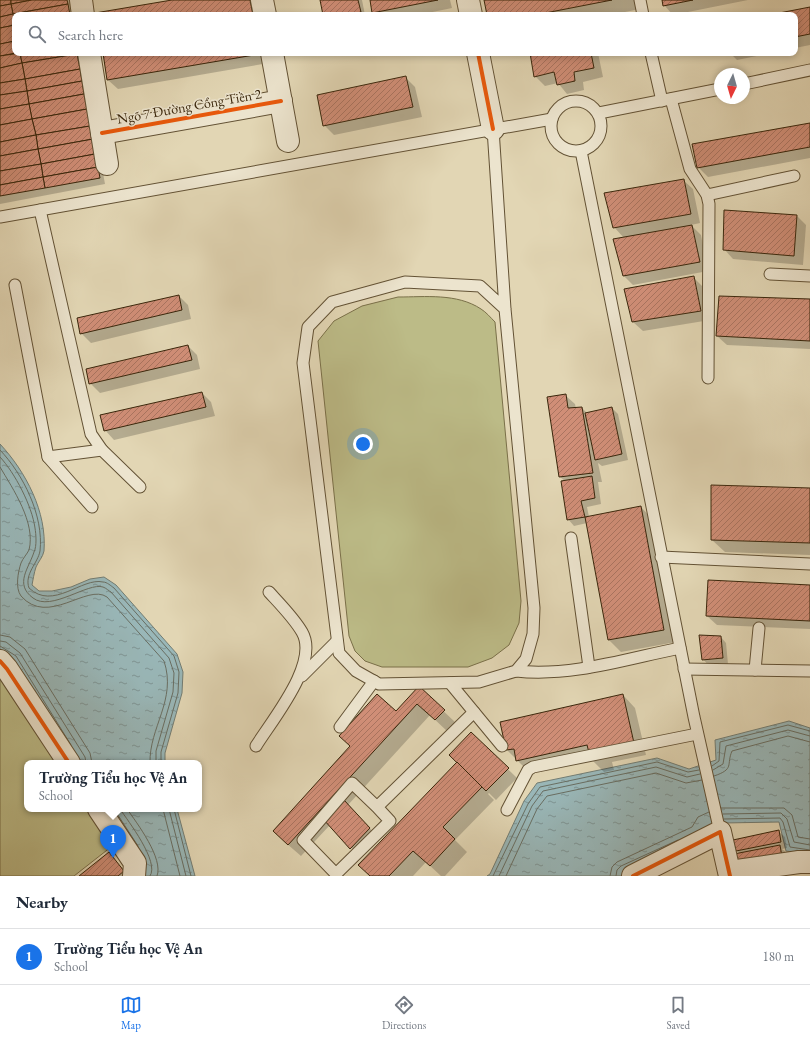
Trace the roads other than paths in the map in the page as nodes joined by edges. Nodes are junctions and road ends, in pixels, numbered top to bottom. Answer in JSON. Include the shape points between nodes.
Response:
{"nodes":[{"id":1,"x":81,"y":0,"type":"edge"},
{"id":2,"x":262,"y":0,"type":"edge"},
{"id":3,"x":468,"y":0,"type":"edge"},
{"id":4,"x":640,"y":0,"type":"edge"},
{"id":5,"x":83,"y":12,"type":"edge"},
{"id":6,"x":264,"y":12,"type":"edge"},
{"id":7,"x":470,"y":12,"type":"edge"},
{"id":8,"x":642,"y":12,"type":"edge"},
{"id":9,"x":89,"y":56,"type":"edge"},
{"id":10,"x":273,"y":56,"type":"edge"},
{"id":11,"x":479,"y":56,"type":"edge"},
{"id":12,"x":653,"y":56,"type":"edge"},
{"id":13,"x":810,"y":70,"type":"edge"},
{"id":14,"x":750,"y":83,"type":"edge"},
{"id":15,"x":714,"y":90,"type":"edge"},
{"id":16,"x":666,"y":100,"type":"junction"},
{"id":17,"x":281,"y":101,"type":"junction"},
{"id":18,"x":599,"y":113,"type":"junction"},
{"id":19,"x":552,"y":119,"type":"junction"},
{"id":20,"x":493,"y":129,"type":"junction"},
{"id":21,"x":102,"y":133,"type":"junction"},
{"id":22,"x":288,"y":141,"type":"dead end"},
{"id":23,"x":581,"y":151,"type":"junction"},
{"id":24,"x":107,"y":164,"type":"dead end"},
{"id":25,"x":794,"y":176,"type":"dead end"},
{"id":26,"x":707,"y":195,"type":"junction"},
{"id":27,"x":40,"y":210,"type":"junction"},
{"id":28,"x":0,"y":217,"type":"edge"},
{"id":29,"x":770,"y":274,"type":"dead end"},
{"id":30,"x":810,"y":276,"type":"edge"},
{"id":31,"x":15,"y":286,"type":"dead end"},
{"id":32,"x":505,"y":309,"type":"junction"},
{"id":33,"x":708,"y":378,"type":"dead end"},
{"id":34,"x":102,"y":450,"type":"junction"},
{"id":35,"x":48,"y":457,"type":"junction"},
{"id":36,"x":140,"y":487,"type":"dead end"},
{"id":37,"x":92,"y":507,"type":"dead end"},
{"id":38,"x":571,"y":538,"type":"dead end"},
{"id":39,"x":661,"y":557,"type":"junction"},
{"id":40,"x":810,"y":564,"type":"edge"},
{"id":41,"x":269,"y":592,"type":"dead end"},
{"id":42,"x":759,"y":628,"type":"dead end"},
{"id":43,"x":337,"y":640,"type":"junction"},
{"id":44,"x":680,"y":648,"type":"junction"},
{"id":45,"x":0,"y":661,"type":"edge"},
{"id":46,"x":589,"y":667,"type":"junction"},
{"id":47,"x":684,"y":669,"type":"junction"},
{"id":48,"x":755,"y":670,"type":"junction"},
{"id":49,"x":516,"y":671,"type":"junction"},
{"id":50,"x":810,"y":671,"type":"edge"},
{"id":51,"x":299,"y":679,"type":"junction"},
{"id":52,"x":374,"y":681,"type":"junction"},
{"id":53,"x":450,"y":683,"type":"junction"},
{"id":54,"x":474,"y":712,"type":"junction"},
{"id":55,"x":340,"y":727,"type":"dead end"},
{"id":56,"x":697,"y":734,"type":"junction"},
{"id":57,"x":256,"y":746,"type":"dead end"},
{"id":58,"x":502,"y":746,"type":"dead end"},
{"id":59,"x":67,"y":760,"type":"edge"},
{"id":60,"x":377,"y":806,"type":"junction"},
{"id":61,"x":508,"y":810,"type":"dead end"},
{"id":62,"x":101,"y":812,"type":"edge"},
{"id":63,"x":720,"y":832,"type":"junction"},
{"id":64,"x":810,"y":862,"type":"edge"},
{"id":65,"x":788,"y":870,"type":"edge"},
{"id":66,"x":730,"y":874,"type":"edge"},
{"id":67,"x":134,"y":876,"type":"edge"},
{"id":68,"x":633,"y":876,"type":"edge"}],
"edges":[{"from":1,"to":5,"type":"street"},
{"from":2,"to":6,"type":"street"},
{"from":3,"to":7,"type":"street"},
{"from":4,"to":8,"type":"lane"},
{"from":9,"to":21,"type":"street"},
{"from":10,"to":17,"type":"street"},
{"from":11,"to":20,"type":"street"},
{"from":12,"to":16,"type":"lane"},
{"from":13,"to":14,"type":"lane"},
{"from":15,"to":16,"type":"lane"},
{"from":16,"to":18,"type":"lane"},
{"from":16,"to":26,"type":"lane","via":[[690,169]]},
{"from":17,"to":21,"type":"street","name":"Ngõ 7 Đường Cổng Tiền 2"},
{"from":17,"to":22,"type":"street"},
{"from":18,"to":19,"type":"lane","via":[[589,104],[576,100],[560,106]]},
{"from":18,"to":23,"type":"lane","via":[[601,132],[596,142]]},
{"from":19,"to":20,"type":"lane"},
{"from":19,"to":23,"type":"lane","via":[[551,130],[560,145],[568,150]]},
{"from":20,"to":27,"type":"lane"},
{"from":20,"to":32,"type":"lane"},
{"from":21,"to":24,"type":"street"},
{"from":23,"to":39,"type":"lane"},
{"from":25,"to":26,"type":"lane"},
{"from":26,"to":33,"type":"lane"},
{"from":27,"to":28,"type":"lane"},
{"from":27,"to":34,"type":"lane","via":[[91,434]]},
{"from":29,"to":30,"type":"lane"},
{"from":31,"to":35,"type":"lane"},
{"from":32,"to":43,"type":"lane","via":[[480,286],[405,282],[332,302],[308,327],[303,363]]},
{"from":32,"to":49,"type":"lane","via":[[534,608],[533,634],[526,659]]},
{"from":34,"to":35,"type":"lane"},
{"from":34,"to":36,"type":"lane"},
{"from":35,"to":37,"type":"lane"},
{"from":38,"to":46,"type":"lane"},
{"from":39,"to":40,"type":"lane"},
{"from":39,"to":44,"type":"lane"},
{"from":41,"to":51,"type":"lane","via":[[303,633],[304,665]]},
{"from":42,"to":48,"type":"lane"},
{"from":43,"to":51,"type":"lane"},
{"from":43,"to":52,"type":"lane","via":[[339,653],[356,671]]},
{"from":44,"to":46,"type":"lane"},
{"from":44,"to":47,"type":"lane"},
{"from":45,"to":59,"type":"street"},
{"from":46,"to":49,"type":"lane","via":[[535,673]]},
{"from":47,"to":48,"type":"lane"},
{"from":47,"to":56,"type":"lane"},
{"from":48,"to":50,"type":"lane"},
{"from":49,"to":53,"type":"lane","via":[[479,682]]},
{"from":51,"to":57,"type":"lane"},
{"from":52,"to":53,"type":"lane","via":[[379,684]]},
{"from":52,"to":55,"type":"lane"},
{"from":53,"to":54,"type":"lane"},
{"from":54,"to":58,"type":"lane"},
{"from":54,"to":60,"type":"lane"},
{"from":56,"to":61,"type":"lane","via":[[533,767],[528,770]]},
{"from":56,"to":63,"type":"lane"},
{"from":60,"to":60,"type":"lane","via":[[390,821],[336,874],[303,840],[352,783]]},
{"from":62,"to":67,"type":"street","via":[[135,863]]},
{"from":63,"to":66,"type":"street"},
{"from":63,"to":68,"type":"street"},
{"from":64,"to":65,"type":"street"},
{"from":65,"to":66,"type":"street"}]}
